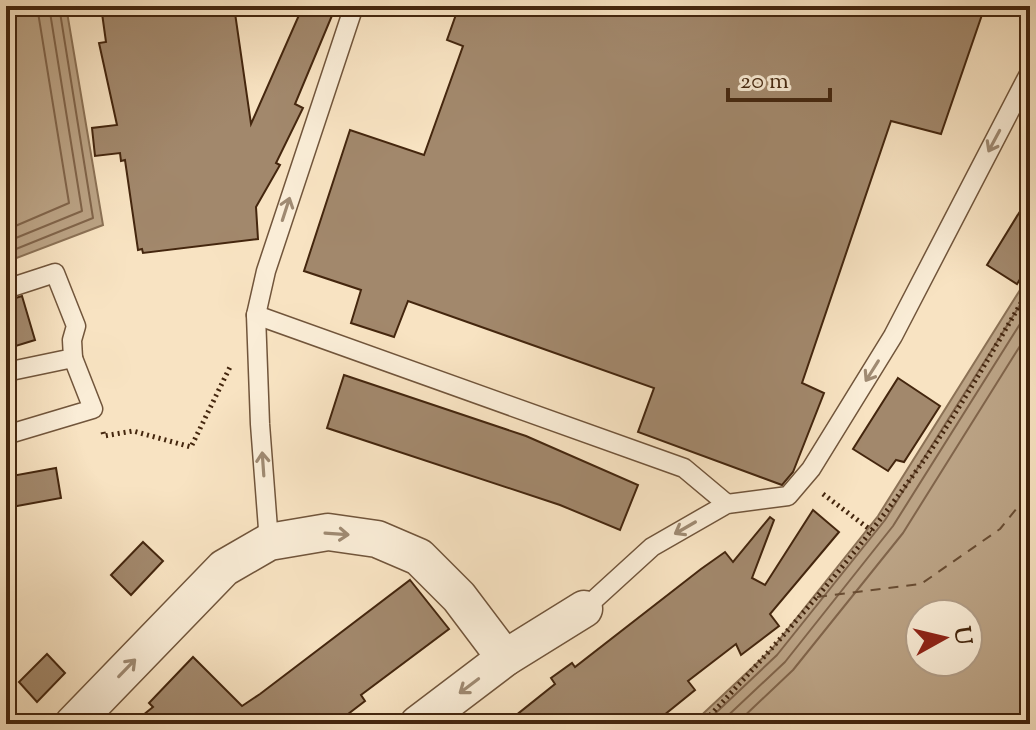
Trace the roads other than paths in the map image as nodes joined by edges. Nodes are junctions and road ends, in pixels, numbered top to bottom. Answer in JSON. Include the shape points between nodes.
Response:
{"nodes":[{"id":1,"x":354,"y":6,"type":"edge"},
{"id":2,"x":1030,"y":72,"type":"edge"},
{"id":3,"x":6,"y":289,"type":"edge"},
{"id":4,"x":256,"y":315,"type":"junction"},
{"id":5,"x":73,"y":358,"type":"junction"},
{"id":6,"x":6,"y":372,"type":"edge"},
{"id":7,"x":6,"y":435,"type":"edge"},
{"id":8,"x":727,"y":504,"type":"junction"},
{"id":9,"x":269,"y":542,"type":"junction"},
{"id":10,"x":570,"y":617,"type":"joint"},
{"id":11,"x":505,"y":658,"type":"junction"},
{"id":12,"x":73,"y":724,"type":"edge"},
{"id":13,"x":418,"y":724,"type":"edge"}],
"edges":[{"from":4,"to":1,"type":"lane","one_way":true},
{"from":2,"to":8,"type":"lane","one_way":true,"via":[[893,336],[811,469],[788,496]]},
{"from":3,"to":5,"type":"lane","via":[[55,273],[76,326]]},
{"from":4,"to":8,"type":"lane","via":[[684,468]]},
{"from":9,"to":4,"type":"lane","one_way":true},
{"from":5,"to":6,"type":"lane"},
{"from":5,"to":7,"type":"lane","via":[[93,409]]},
{"from":8,"to":10,"type":"lane","one_way":true,"via":[[652,547]]},
{"from":9,"to":11,"type":"street","one_way":true,"via":[[328,532],[377,539],[419,557],[459,597]]},
{"from":12,"to":9,"type":"street","one_way":true,"via":[[224,568]]},
{"from":10,"to":11,"type":"street"},
{"from":11,"to":13,"type":"street","one_way":true}]}
